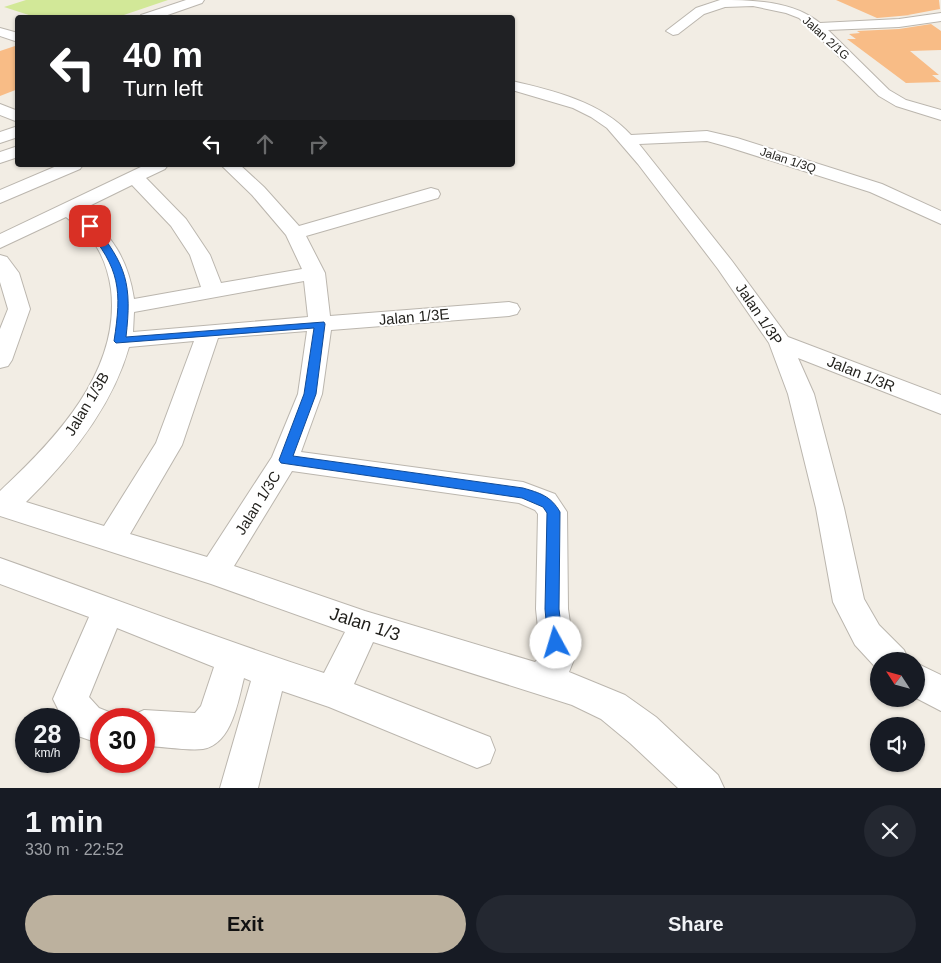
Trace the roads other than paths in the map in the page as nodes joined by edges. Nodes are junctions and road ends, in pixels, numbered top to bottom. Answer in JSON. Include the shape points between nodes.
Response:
{"nodes":[{"id":1,"x":198,"y":0,"type":"edge"},
{"id":2,"x":737,"y":0,"type":"edge"},
{"id":3,"x":174,"y":8,"type":"junction"},
{"id":4,"x":153,"y":15,"type":"edge"},
{"id":5,"x":196,"y":15,"type":"dead end"},
{"id":6,"x":941,"y":17,"type":"edge"},
{"id":7,"x":817,"y":27,"type":"junction"},
{"id":8,"x":673,"y":31,"type":"dead end"},
{"id":9,"x":0,"y":32,"type":"edge"},
{"id":10,"x":15,"y":37,"type":"edge"},
{"id":11,"x":15,"y":38,"type":"edge"},
{"id":12,"x":0,"y":42,"type":"edge"},
{"id":13,"x":515,"y":86,"type":"edge"},
{"id":14,"x":15,"y":98,"type":"edge"},
{"id":15,"x":0,"y":104,"type":"edge"},
{"id":16,"x":0,"y":110,"type":"edge"},
{"id":17,"x":15,"y":115,"type":"edge"},
{"id":18,"x":941,"y":115,"type":"edge"},
{"id":19,"x":15,"y":132,"type":"edge"},
{"id":20,"x":0,"y":138,"type":"edge"},
{"id":21,"x":628,"y":140,"type":"junction"},
{"id":22,"x":15,"y":152,"type":"edge"},
{"id":23,"x":0,"y":158,"type":"edge"},
{"id":24,"x":70,"y":167,"type":"edge"},
{"id":25,"x":155,"y":167,"type":"edge"},
{"id":26,"x":232,"y":167,"type":"edge"},
{"id":27,"x":135,"y":177,"type":"junction"},
{"id":28,"x":431,"y":194,"type":"dead end"},
{"id":29,"x":0,"y":198,"type":"edge"},
{"id":30,"x":68,"y":209,"type":"junction"},
{"id":31,"x":941,"y":218,"type":"edge"},
{"id":32,"x":295,"y":233,"type":"junction"},
{"id":33,"x":0,"y":242,"type":"edge"},
{"id":34,"x":0,"y":262,"type":"edge"},
{"id":35,"x":314,"y":273,"type":"junction"},
{"id":36,"x":213,"y":290,"type":"junction"},
{"id":37,"x":124,"y":307,"type":"junction"},
{"id":38,"x":509,"y":309,"type":"dead end"},
{"id":39,"x":320,"y":324,"type":"junction"},
{"id":40,"x":209,"y":332,"type":"junction"},
{"id":41,"x":120,"y":341,"type":"junction"},
{"id":42,"x":780,"y":342,"type":"junction"},
{"id":43,"x":0,"y":360,"type":"edge"},
{"id":44,"x":941,"y":406,"type":"edge"},
{"id":45,"x":286,"y":460,"type":"junction"},
{"id":46,"x":2,"y":506,"type":"edge"},
{"id":47,"x":111,"y":540,"type":"junction"},
{"id":48,"x":0,"y":571,"type":"edge"},
{"id":49,"x":214,"y":572,"type":"junction"},
{"id":50,"x":108,"y":610,"type":"junction"},
{"id":51,"x":365,"y":625,"type":"junction"},
{"id":52,"x":883,"y":652,"type":"edge"},
{"id":53,"x":233,"y":659,"type":"junction"},
{"id":54,"x":270,"y":672,"type":"junction"},
{"id":55,"x":541,"y":680,"type":"junction"},
{"id":56,"x":925,"y":684,"type":"edge"},
{"id":57,"x":332,"y":692,"type":"junction"},
{"id":58,"x":941,"y":694,"type":"edge"},
{"id":59,"x":90,"y":722,"type":"edge"},
{"id":60,"x":155,"y":729,"type":"edge"},
{"id":61,"x":477,"y":750,"type":"dead end"},
{"id":62,"x":239,"y":788,"type":"edge"},
{"id":63,"x":705,"y":788,"type":"edge"}],
"edges":[{"from":1,"to":3,"type":"street"},
{"from":2,"to":7,"type":"street","name":"Jalan 2/1G","via":[[790,10]]},
{"from":2,"to":8,"type":"street","name":"Jalan 2/1G","via":[[700,11]]},
{"from":3,"to":4,"type":"street"},
{"from":3,"to":5,"type":"street"},
{"from":6,"to":7,"type":"street","via":[[899,23]]},
{"from":7,"to":18,"type":"street","name":"Jalan 2/1G","via":[[884,93],[902,103]]},
{"from":9,"to":10,"type":"street"},
{"from":11,"to":12,"type":"street"},
{"from":13,"to":21,"type":"street","name":"Jalan 1/3P","via":[[597,114]]},
{"from":14,"to":15,"type":"street"},
{"from":16,"to":17,"type":"street"},
{"from":19,"to":20,"type":"street"},
{"from":21,"to":31,"type":"street","name":"Jalan 1/3Q","via":[[707,136],[876,188]]},
{"from":21,"to":42,"type":"street","name":"Jalan 1/3P"},
{"from":22,"to":23,"type":"street"},
{"from":24,"to":29,"type":"street"},
{"from":25,"to":27,"type":"street"},
{"from":26,"to":32,"type":"street","name":"Jalan 1/3C"},
{"from":27,"to":30,"type":"street"},
{"from":27,"to":36,"type":"street","via":[[179,223],[200,255]]},
{"from":28,"to":32,"type":"street"},
{"from":30,"to":33,"type":"street"},
{"from":30,"to":37,"type":"street","name":"Jalan 1/3B","via":[[90,226],[108,249],[121,277]]},
{"from":32,"to":35,"type":"street","name":"Jalan 1/3C"},
{"from":34,"to":43,"type":"street","via":[[8,273],[18,309]]},
{"from":35,"to":36,"type":"street"},
{"from":35,"to":39,"type":"street","name":"Jalan 1/3C"},
{"from":36,"to":37,"type":"street"},
{"from":37,"to":41,"type":"street","name":"Jalan 1/3B"},
{"from":38,"to":39,"type":"street","name":"Jalan 1/3E"},
{"from":39,"to":40,"type":"street","name":"Jalan 1/3E"},
{"from":39,"to":45,"type":"street","name":"Jalan 1/3C","via":[[310,394]]},
{"from":40,"to":41,"type":"street","name":"Jalan 1/3E"},
{"from":40,"to":47,"type":"street","via":[[169,445]]},
{"from":41,"to":46,"type":"street","name":"Jalan 1/3B","via":[[104,381],[82,418],[48,462]]},
{"from":42,"to":44,"type":"street","name":"Jalan 1/3R"},
{"from":42,"to":52,"type":"street","name":"Jalan 1/3P","via":[[801,394],[830,508],[849,602],[867,635]]},
{"from":45,"to":49,"type":"street","name":"Jalan 1/3C"},
{"from":45,"to":55,"type":"street","via":[[512,492],[539,498],[550,506],[553,512],[552,609],[558,657]]},
{"from":46,"to":47,"type":"street","name":"Jalan 1/3"},
{"from":47,"to":49,"type":"street","name":"Jalan 1/3"},
{"from":48,"to":50,"type":"street"},
{"from":49,"to":51,"type":"street","name":"Jalan 1/3"},
{"from":50,"to":53,"type":"street"},
{"from":50,"to":59,"type":"street","via":[[71,699],[79,715]]},
{"from":51,"to":55,"type":"street","name":"Jalan 1/3"},
{"from":51,"to":57,"type":"street"},
{"from":53,"to":54,"type":"street"},
{"from":53,"to":60,"type":"street","via":[[216,716],[203,731]]},
{"from":54,"to":57,"type":"street"},
{"from":54,"to":62,"type":"street"},
{"from":55,"to":63,"type":"street","name":"Jalan 1/3","via":[[578,691],[613,707],[643,730]]},
{"from":56,"to":58,"type":"street"},
{"from":57,"to":61,"type":"street"}]}
